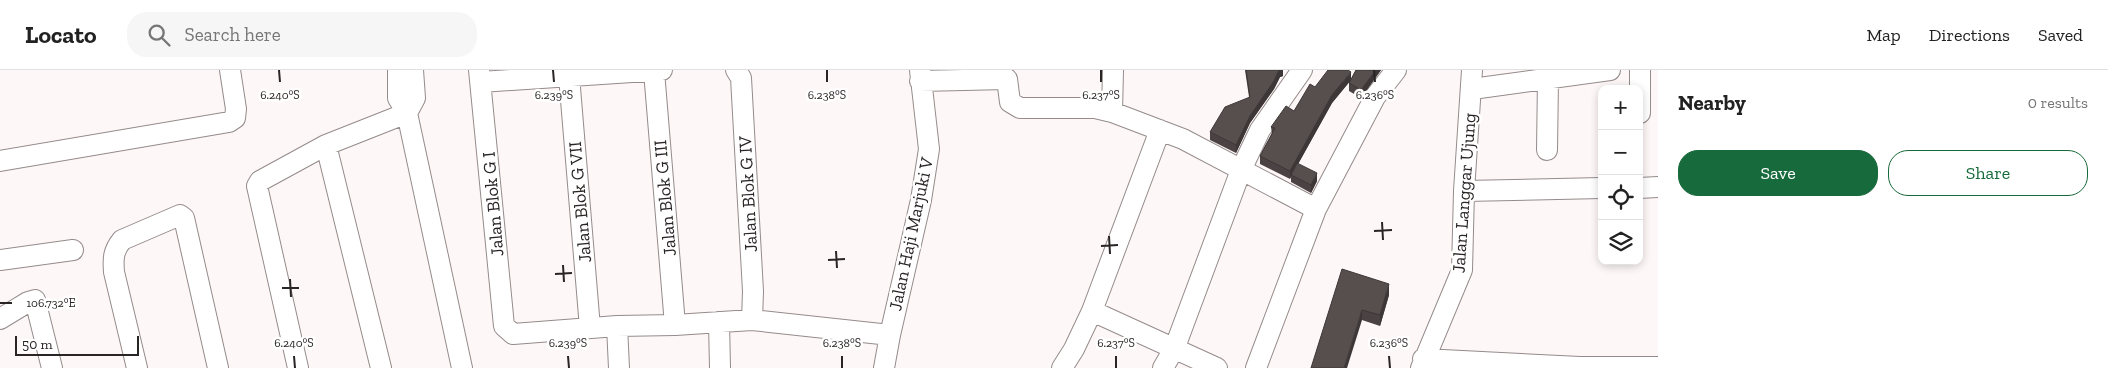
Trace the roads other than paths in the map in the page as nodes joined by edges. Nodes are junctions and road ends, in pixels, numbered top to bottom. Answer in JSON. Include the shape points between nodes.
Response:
{"nodes":[{"id":1,"x":230,"y":70,"type":"edge"},
{"id":2,"x":398,"y":70,"type":"edge"},
{"id":3,"x":413,"y":70,"type":"edge"},
{"id":4,"x":662,"y":70,"type":"edge"},
{"id":5,"x":736,"y":70,"type":"edge"},
{"id":6,"x":1113,"y":70,"type":"edge"},
{"id":7,"x":1302,"y":70,"type":"edge"},
{"id":8,"x":1396,"y":70,"type":"edge"},
{"id":9,"x":1610,"y":70,"type":"edge"},
{"id":10,"x":1640,"y":70,"type":"edge"},
{"id":11,"x":654,"y":71,"type":"edge"},
{"id":12,"x":920,"y":75,"type":"edge"},
{"id":13,"x":480,"y":76,"type":"edge"},
{"id":14,"x":569,"y":76,"type":"junction"},
{"id":15,"x":1472,"y":79,"type":"edge"},
{"id":16,"x":1548,"y":79,"type":"junction"},
{"id":17,"x":1640,"y":85,"type":"edge"},
{"id":18,"x":1112,"y":112,"type":"junction"},
{"id":19,"x":407,"y":113,"type":"junction"},
{"id":20,"x":1160,"y":130,"type":"junction"},
{"id":21,"x":326,"y":144,"type":"junction"},
{"id":22,"x":1547,"y":150,"type":"dead end"},
{"id":23,"x":0,"y":161,"type":"edge"},
{"id":24,"x":1241,"y":170,"type":"junction"},
{"id":25,"x":1598,"y":188,"type":"edge"},
{"id":26,"x":1643,"y":188,"type":"edge"},
{"id":27,"x":1658,"y":188,"type":"edge"},
{"id":28,"x":1464,"y":191,"type":"junction"},
{"id":29,"x":1316,"y":209,"type":"junction"},
{"id":30,"x":73,"y":250,"type":"dead end"},
{"id":31,"x":0,"y":260,"type":"edge"},
{"id":32,"x":1092,"y":311,"type":"junction"},
{"id":33,"x":0,"y":319,"type":"edge"},
{"id":34,"x":752,"y":320,"type":"junction"},
{"id":35,"x":719,"y":322,"type":"junction"},
{"id":36,"x":675,"y":325,"type":"junction"},
{"id":37,"x":617,"y":326,"type":"junction"},
{"id":38,"x":590,"y":328,"type":"junction"},
{"id":39,"x":890,"y":335,"type":"junction"},
{"id":40,"x":1175,"y":348,"type":"junction"},
{"id":41,"x":1422,"y":363,"type":"edge"},
{"id":42,"x":1658,"y":367,"type":"edge"},
{"id":43,"x":52,"y":368,"type":"edge"},
{"id":44,"x":137,"y":368,"type":"edge"},
{"id":45,"x":218,"y":368,"type":"edge"},
{"id":46,"x":298,"y":368,"type":"edge"},
{"id":47,"x":381,"y":368,"type":"edge"},
{"id":48,"x":462,"y":368,"type":"edge"},
{"id":49,"x":619,"y":368,"type":"edge"},
{"id":50,"x":720,"y":368,"type":"edge"},
{"id":51,"x":884,"y":368,"type":"edge"},
{"id":52,"x":1062,"y":368,"type":"edge"},
{"id":53,"x":1163,"y":368,"type":"edge"},
{"id":54,"x":1217,"y":368,"type":"edge"},
{"id":55,"x":1256,"y":368,"type":"edge"}],
"edges":[{"from":1,"to":23,"type":"street","via":[[236,109],[235,118],[228,122]]},
{"from":2,"to":19,"type":"street","via":[[398,98]]},
{"from":3,"to":19,"type":"street","via":[[414,98]]},
{"from":4,"to":11,"type":"street"},
{"from":5,"to":34,"type":"street","name":"Jalan Blok G IV","via":[[741,78],[754,291]]},
{"from":6,"to":18,"type":"street"},
{"from":7,"to":24,"type":"street","via":[[1260,130]]},
{"from":8,"to":29,"type":"street","via":[[1375,97]]},
{"from":9,"to":16,"type":"street"},
{"from":10,"to":17,"type":"street"},
{"from":11,"to":14,"type":"street"},
{"from":11,"to":36,"type":"street","name":"Jalan Blok G III"},
{"from":12,"to":18,"type":"street","via":[[1007,79],[1010,102],[1020,108],[1095,108]]},
{"from":12,"to":39,"type":"street","name":"Jalan Haji Marjuki V","via":[[929,149],[922,200]]},
{"from":13,"to":14,"type":"street"},
{"from":13,"to":38,"type":"street","name":"Jalan Blok G I","via":[[504,326],[514,334]]},
{"from":14,"to":38,"type":"street","name":"Jalan Blok G VII"},
{"from":15,"to":16,"type":"street"},
{"from":15,"to":28,"type":"street","name":"Jalan Langgar Ujung"},
{"from":16,"to":22,"type":"street"},
{"from":18,"to":20,"type":"street"},
{"from":19,"to":21,"type":"street"},
{"from":19,"to":48,"type":"street"},
{"from":20,"to":24,"type":"street"},
{"from":20,"to":32,"type":"street"},
{"from":21,"to":46,"type":"street","via":[[256,186]]},
{"from":21,"to":47,"type":"street"},
{"from":24,"to":29,"type":"street"},
{"from":24,"to":40,"type":"street"},
{"from":25,"to":28,"type":"street"},
{"from":26,"to":27,"type":"street"},
{"from":28,"to":41,"type":"street","name":"Jalan Langgar Ujung","via":[[1462,270]]},
{"from":29,"to":55,"type":"street"},
{"from":30,"to":31,"type":"street"},
{"from":32,"to":40,"type":"street"},
{"from":32,"to":52,"type":"street"},
{"from":33,"to":43,"type":"street","via":[[35,300]]},
{"from":34,"to":35,"type":"street"},
{"from":34,"to":39,"type":"street"},
{"from":35,"to":36,"type":"street"},
{"from":35,"to":50,"type":"street"},
{"from":36,"to":37,"type":"street"},
{"from":37,"to":38,"type":"street"},
{"from":37,"to":49,"type":"street"},
{"from":39,"to":51,"type":"street","name":"Jalan Haji Marjuki V"},
{"from":40,"to":53,"type":"street"},
{"from":40,"to":54,"type":"street"},
{"from":41,"to":42,"type":"street"},
{"from":44,"to":45,"type":"street","via":[[114,272],[115,248],[122,240],[180,216],[184,218]]}]}
